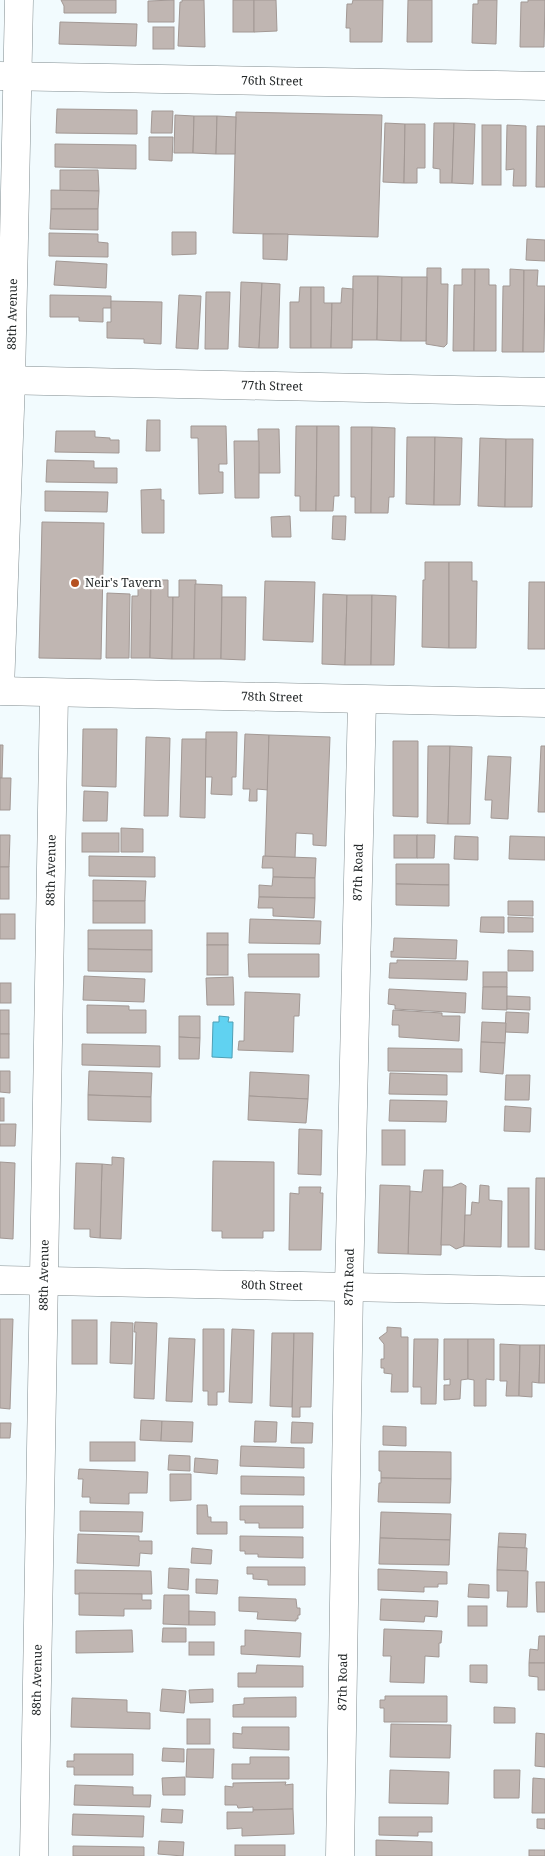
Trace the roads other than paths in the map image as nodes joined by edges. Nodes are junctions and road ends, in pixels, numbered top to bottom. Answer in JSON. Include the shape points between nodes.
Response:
{"nodes":[{"id":1,"x":19,"y":0,"type":"edge"},
{"id":2,"x":9,"y":76,"type":"edge"},
{"id":3,"x":545,"y":86,"type":"edge"},
{"id":4,"x":6,"y":380,"type":"edge"},
{"id":5,"x":545,"y":392,"type":"edge"},
{"id":6,"x":0,"y":690,"type":"edge"},
{"id":7,"x":54,"y":694,"type":"junction"},
{"id":8,"x":362,"y":700,"type":"junction"},
{"id":9,"x":545,"y":703,"type":"edge"},
{"id":10,"x":0,"y":1280,"type":"edge"},
{"id":11,"x":44,"y":1281,"type":"junction"},
{"id":12,"x":349,"y":1287,"type":"junction"},
{"id":13,"x":545,"y":1291,"type":"edge"},
{"id":14,"x":34,"y":1856,"type":"edge"},
{"id":15,"x":340,"y":1856,"type":"edge"}],
"edges":[{"from":1,"to":2,"type":"street","name":"88th Avenue"},
{"from":2,"to":3,"type":"street","name":"76th Street"},
{"from":2,"to":4,"type":"street","name":"88th Avenue"},
{"from":4,"to":5,"type":"street","name":"77th Street"},
{"from":4,"to":6,"type":"street","name":"88th Avenue"},
{"from":6,"to":7,"type":"street","name":"78th Street"},
{"from":7,"to":8,"type":"street","name":"78th Street"},
{"from":7,"to":11,"type":"street","name":"88th Avenue"},
{"from":8,"to":9,"type":"street","name":"78th Street"},
{"from":8,"to":12,"type":"street","name":"87th Road"},
{"from":10,"to":11,"type":"street","name":"80th Street"},
{"from":11,"to":12,"type":"street","name":"80th Street"},
{"from":11,"to":14,"type":"street","name":"88th Avenue"},
{"from":12,"to":13,"type":"street","name":"80th Street"},
{"from":12,"to":15,"type":"street","name":"87th Road"}]}
